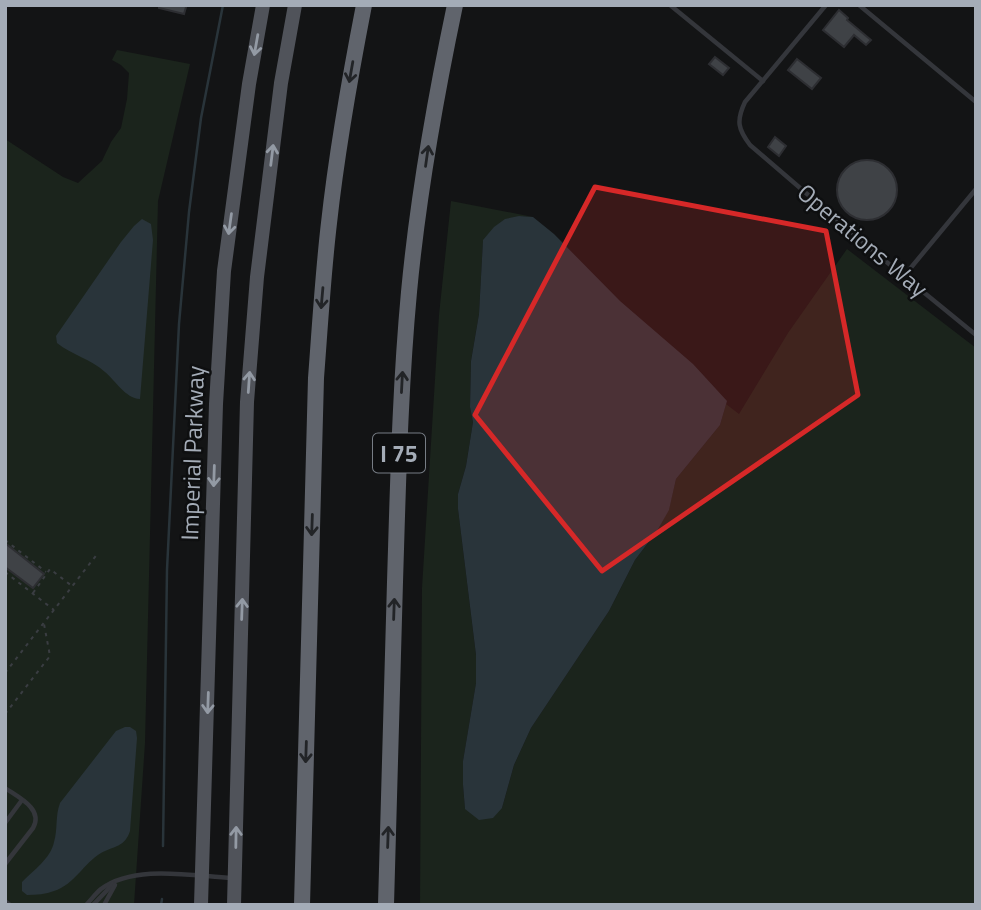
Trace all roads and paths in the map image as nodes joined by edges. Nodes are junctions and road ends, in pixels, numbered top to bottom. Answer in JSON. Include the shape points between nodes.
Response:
{"nodes":[{"id":1,"x":263,"y":5,"type":"edge"},
{"id":2,"x":295,"y":5,"type":"edge"},
{"id":3,"x":364,"y":5,"type":"edge"},
{"id":4,"x":455,"y":5,"type":"edge"},
{"id":5,"x":670,"y":5,"type":"edge"},
{"id":6,"x":826,"y":5,"type":"edge"},
{"id":7,"x":859,"y":5,"type":"edge"},
{"id":8,"x":763,"y":81,"type":"junction"},
{"id":9,"x":976,"y":102,"type":"edge"},
{"id":10,"x":976,"y":189,"type":"edge"},
{"id":11,"x":904,"y":276,"type":"junction"},
{"id":12,"x":976,"y":335,"type":"edge"},
{"id":13,"x":5,"y":540,"type":"edge"},
{"id":14,"x":98,"y":553,"type":"dead end"},
{"id":15,"x":5,"y":572,"type":"edge"},
{"id":16,"x":47,"y":573,"type":"junction"},
{"id":17,"x":73,"y":586,"type":"junction"},
{"id":18,"x":32,"y":593,"type":"junction"},
{"id":19,"x":54,"y":610,"type":"junction"},
{"id":20,"x":44,"y":623,"type":"junction"},
{"id":21,"x":5,"y":673,"type":"edge"},
{"id":22,"x":5,"y":714,"type":"edge"},
{"id":23,"x":5,"y":788,"type":"edge"},
{"id":24,"x":22,"y":800,"type":"junction"},
{"id":25,"x":5,"y":822,"type":"edge"},
{"id":26,"x":5,"y":864,"type":"edge"},
{"id":27,"x":203,"y":876,"type":"junction"},
{"id":28,"x":235,"y":878,"type":"junction"},
{"id":29,"x":116,"y":881,"type":"junction"},
{"id":30,"x":5,"y":901,"type":"edge"},
{"id":31,"x":10,"y":905,"type":"edge"},
{"id":32,"x":86,"y":905,"type":"edge"},
{"id":33,"x":93,"y":905,"type":"edge"},
{"id":34,"x":104,"y":905,"type":"edge"},
{"id":35,"x":201,"y":905,"type":"edge"},
{"id":36,"x":234,"y":905,"type":"edge"},
{"id":37,"x":302,"y":905,"type":"edge"},
{"id":38,"x":387,"y":905,"type":"edge"}],
"edges":[{"from":1,"to":27,"type":"main road","name":"Imperial Parkway","one_way":true,"via":[[224,271]]},
{"from":28,"to":2,"type":"main road","one_way":true,"via":[[247,401],[259,263]]},
{"from":3,"to":37,"type":"highway","one_way":true,"via":[[341,134],[321,296]]},
{"from":38,"to":4,"type":"highway","number":"I 75","one_way":true,"via":[[403,366],[419,210]]},
{"from":5,"to":8,"type":"lane"},
{"from":6,"to":8,"type":"lane"},
{"from":7,"to":9,"type":"lane"},
{"from":8,"to":11,"type":"lane","name":"Operations Way","via":[[740,113],[742,133],[750,145]]},
{"from":10,"to":11,"type":"lane"},
{"from":11,"to":12,"type":"lane","name":"Operations Way"},
{"from":13,"to":16,"type":"path"},
{"from":14,"to":17,"type":"path"},
{"from":15,"to":18,"type":"path"},
{"from":16,"to":17,"type":"path","via":[[50,569]]},
{"from":16,"to":18,"type":"path"},
{"from":17,"to":19,"type":"path"},
{"from":18,"to":19,"type":"path"},
{"from":19,"to":20,"type":"path"},
{"from":20,"to":21,"type":"path"},
{"from":20,"to":22,"type":"path","via":[[50,656]]},
{"from":23,"to":24,"type":"lane"},
{"from":24,"to":25,"type":"lane"},
{"from":24,"to":26,"type":"lane","via":[[34,810],[36,822]]},
{"from":27,"to":28,"type":"lane"},
{"from":27,"to":29,"type":"lane","via":[[152,873]]},
{"from":27,"to":35,"type":"main road","name":"Imperial Parkway"},
{"from":28,"to":36,"type":"main road"},
{"from":29,"to":32,"type":"lane"},
{"from":29,"to":33,"type":"lane"},
{"from":29,"to":34,"type":"lane"},
{"from":30,"to":31,"type":"lane"}]}
